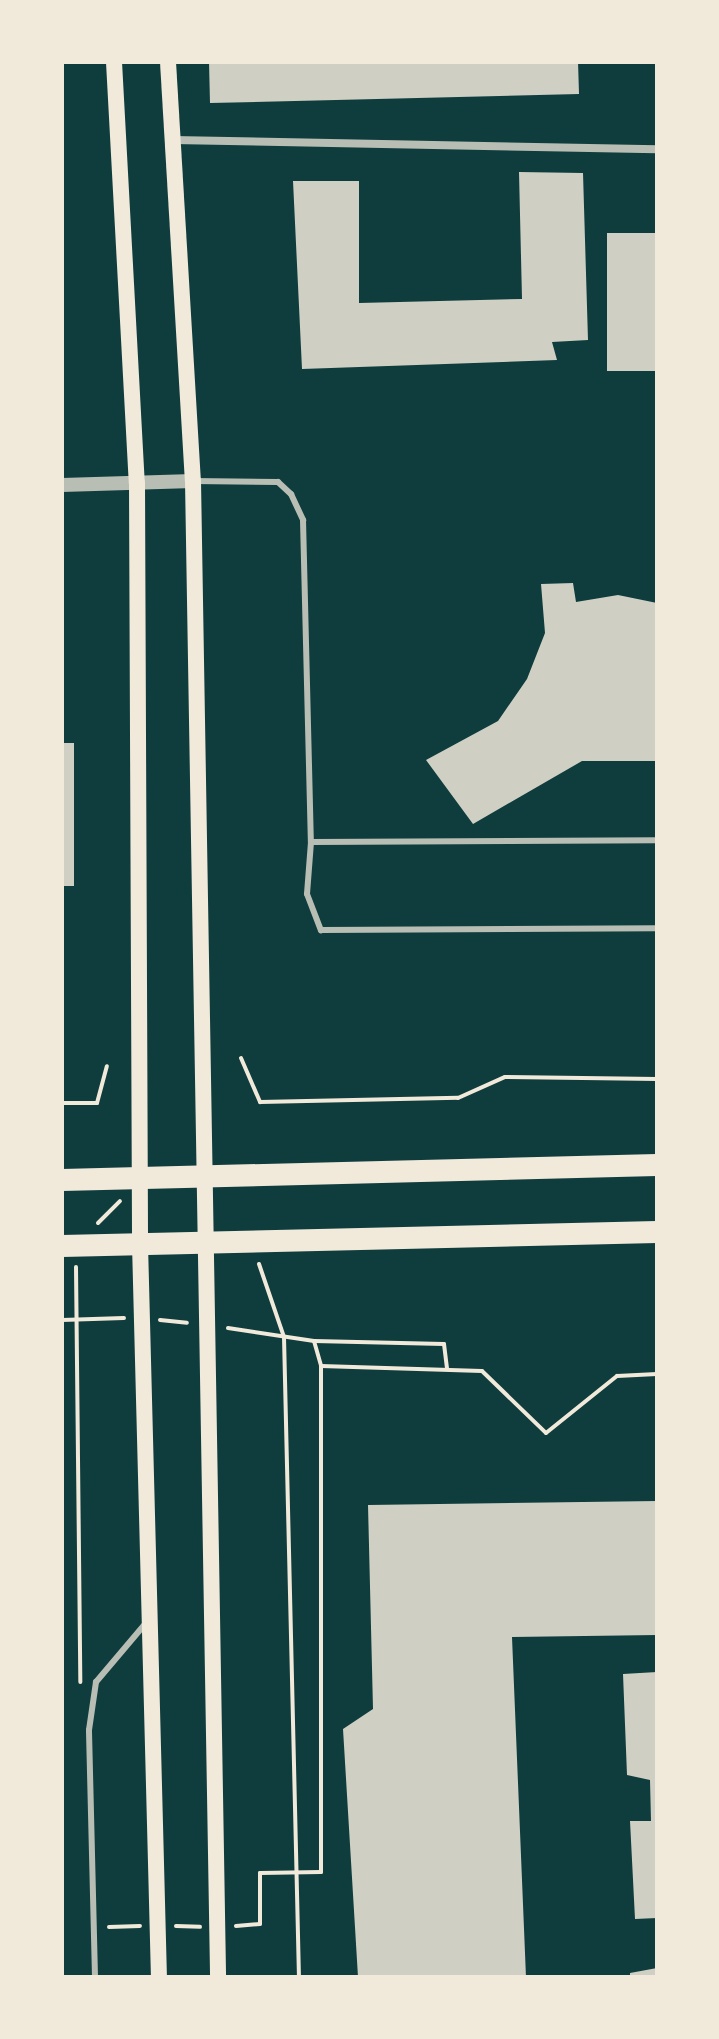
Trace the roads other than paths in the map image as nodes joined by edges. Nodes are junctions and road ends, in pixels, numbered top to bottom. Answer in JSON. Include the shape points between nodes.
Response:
{"nodes":[{"id":1,"x":114,"y":62,"type":"edge"},
{"id":2,"x":168,"y":62,"type":"edge"},
{"id":3,"x":173,"y":140,"type":"junction"},
{"id":4,"x":657,"y":149,"type":"edge"},
{"id":5,"x":193,"y":481,"type":"junction"},
{"id":6,"x":137,"y":483,"type":"junction"},
{"id":7,"x":62,"y":485,"type":"edge"},
{"id":8,"x":657,"y":840,"type":"edge"},
{"id":9,"x":311,"y":842,"type":"junction"},
{"id":10,"x":657,"y":928,"type":"edge"},
{"id":11,"x":657,"y":1165,"type":"edge"},
{"id":12,"x":203,"y":1176,"type":"junction"},
{"id":13,"x":141,"y":1179,"type":"junction"},
{"id":14,"x":62,"y":1180,"type":"edge"},
{"id":15,"x":657,"y":1232,"type":"edge"},
{"id":16,"x":206,"y":1242,"type":"junction"},
{"id":17,"x":140,"y":1244,"type":"junction"},
{"id":18,"x":69,"y":1246,"type":"edge"},
{"id":19,"x":150,"y":1619,"type":"junction"},
{"id":20,"x":95,"y":1977,"type":"edge"},
{"id":21,"x":159,"y":1977,"type":"edge"},
{"id":22,"x":218,"y":1977,"type":"edge"}],
"edges":[{"from":1,"to":6,"type":"main road"},
{"from":2,"to":3,"type":"main road"},
{"from":3,"to":4,"type":"street"},
{"from":3,"to":5,"type":"main road"},
{"from":5,"to":6,"type":"street"},
{"from":5,"to":9,"type":"lane","via":[[278,482],[291,494],[303,520]]},
{"from":5,"to":12,"type":"main road"},
{"from":6,"to":7,"type":"street"},
{"from":6,"to":13,"type":"main road"},
{"from":8,"to":9,"type":"lane"},
{"from":9,"to":10,"type":"lane","via":[[307,894],[321,930]]},
{"from":11,"to":12,"type":"highway"},
{"from":12,"to":13,"type":"highway"},
{"from":12,"to":16,"type":"main road"},
{"from":13,"to":14,"type":"highway"},
{"from":13,"to":17,"type":"main road"},
{"from":15,"to":16,"type":"highway"},
{"from":16,"to":17,"type":"highway"},
{"from":16,"to":22,"type":"main road"},
{"from":17,"to":18,"type":"highway"},
{"from":17,"to":19,"type":"main road"},
{"from":19,"to":20,"type":"lane","via":[[96,1682],[89,1730]]},
{"from":19,"to":21,"type":"main road"}]}
